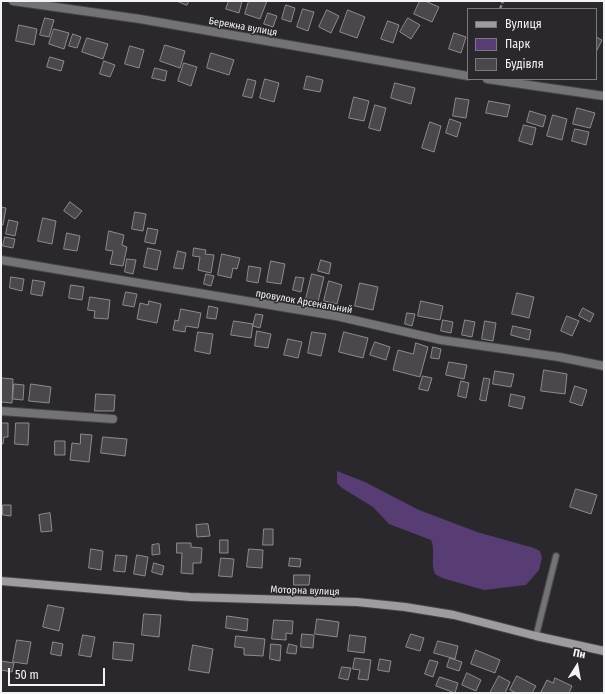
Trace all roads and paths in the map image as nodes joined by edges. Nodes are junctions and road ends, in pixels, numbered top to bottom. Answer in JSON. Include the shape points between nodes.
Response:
{"nodes":[{"id":1,"x":13,"y":1,"type":"edge"},
{"id":2,"x":467,"y":76,"type":"edge"},
{"id":3,"x":494,"y":80,"type":"edge"},
{"id":4,"x":604,"y":96,"type":"edge"},
{"id":5,"x":1,"y":260,"type":"edge"},
{"id":6,"x":604,"y":366,"type":"edge"},
{"id":7,"x":1,"y":411,"type":"edge"},
{"id":8,"x":113,"y":418,"type":"dead end"},
{"id":9,"x":556,"y":556,"type":"dead end"},
{"id":10,"x":1,"y":582,"type":"edge"},
{"id":11,"x":536,"y":636,"type":"junction"},
{"id":12,"x":604,"y":651,"type":"edge"}],
"edges":[{"from":1,"to":2,"type":"street","name":"Бережна вулиця","via":[[140,19]]},
{"from":3,"to":4,"type":"street"},
{"from":5,"to":6,"type":"street","name":"провулок Арсенальний","via":[[336,316],[442,340]]},
{"from":7,"to":8,"type":"street"},
{"from":9,"to":11,"type":"lane"},
{"from":10,"to":11,"type":"street","name":"Моторна вулиця","via":[[190,597],[357,602],[454,615]]},
{"from":11,"to":12,"type":"street","name":"Моторна вулиця"}]}
